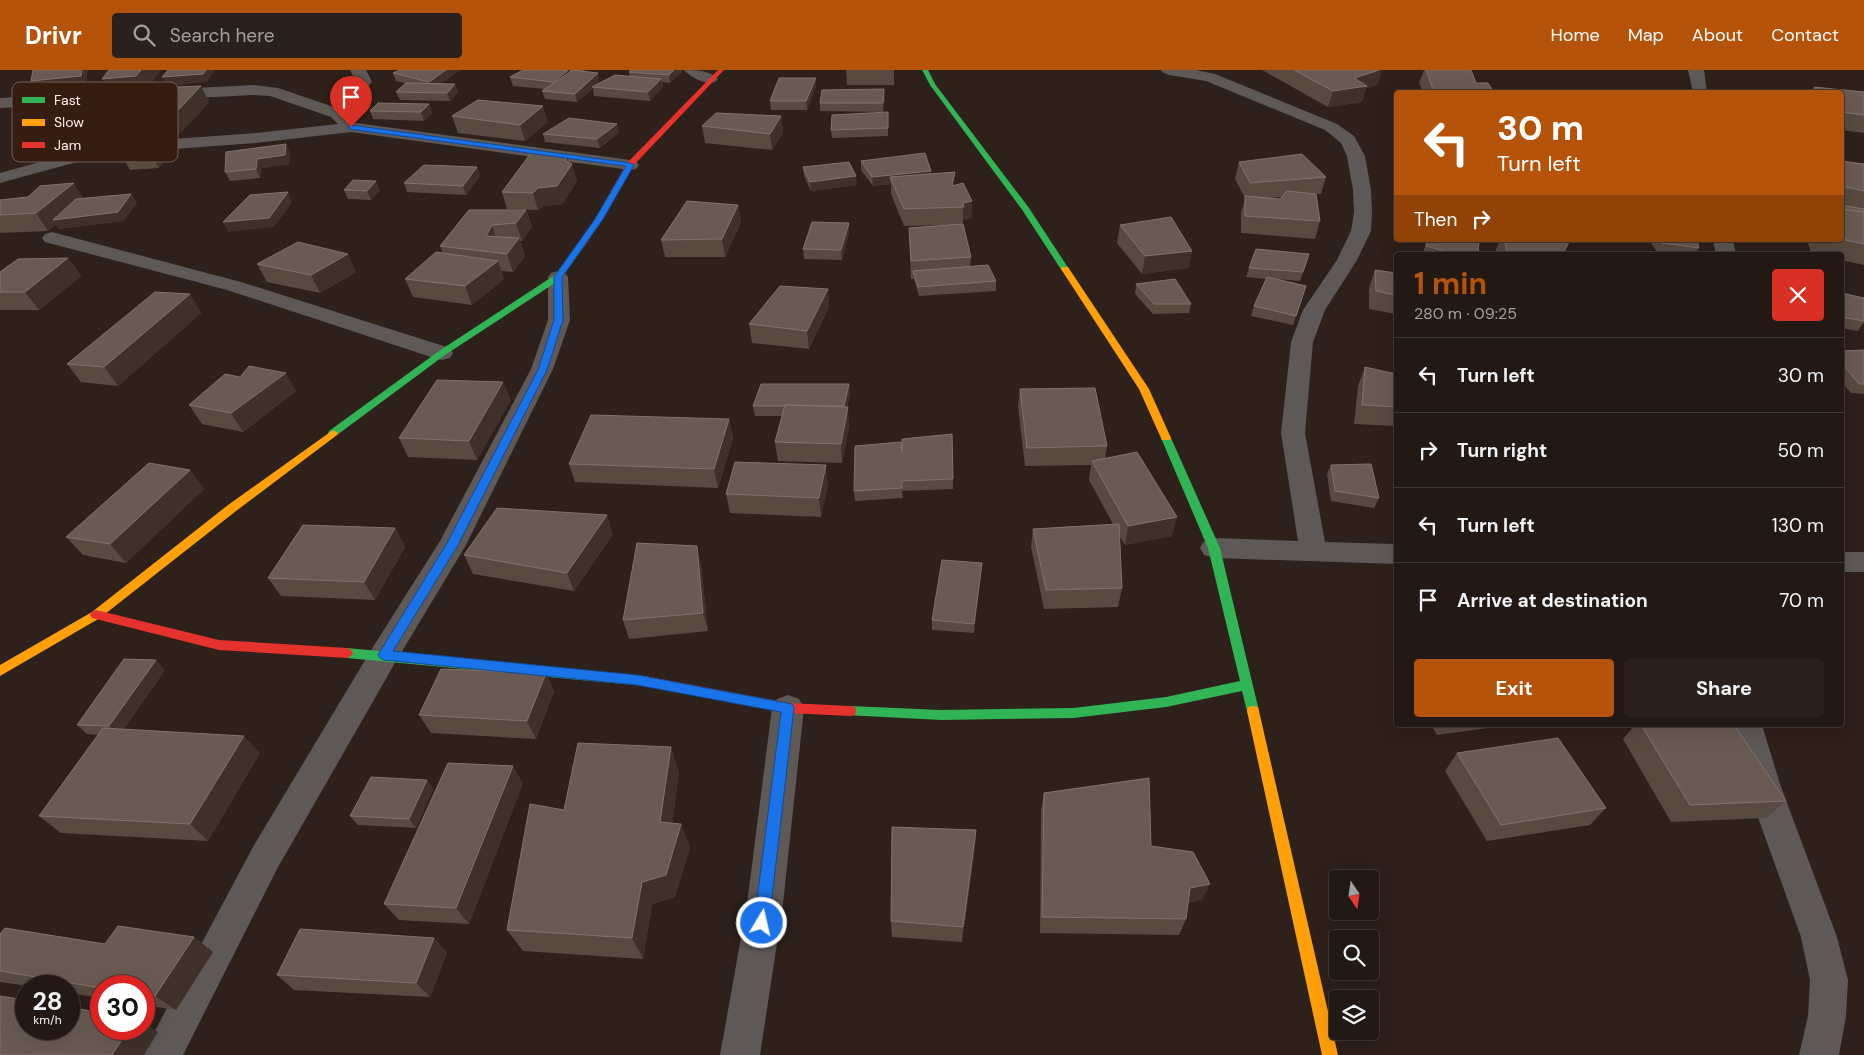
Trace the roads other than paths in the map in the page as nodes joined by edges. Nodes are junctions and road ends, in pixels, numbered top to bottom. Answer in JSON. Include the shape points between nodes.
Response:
{"nodes":[{"id":1,"x":358,"y":70,"type":"edge"},
{"id":2,"x":692,"y":70,"type":"edge"},
{"id":3,"x":925,"y":70,"type":"edge"},
{"id":4,"x":1168,"y":70,"type":"edge"},
{"id":5,"x":1696,"y":70,"type":"edge"},
{"id":6,"x":716,"y":75,"type":"edge"},
{"id":7,"x":1700,"y":90,"type":"edge"},
{"id":8,"x":178,"y":94,"type":"edge"},
{"id":9,"x":337,"y":114,"type":"junction"},
{"id":10,"x":351,"y":127,"type":"junction"},
{"id":11,"x":178,"y":143,"type":"edge"},
{"id":12,"x":58,"y":162,"type":"edge"},
{"id":13,"x":630,"y":165,"type":"junction"},
{"id":14,"x":0,"y":178,"type":"edge"},
{"id":15,"x":52,"y":238,"type":"dead end"},
{"id":16,"x":558,"y":277,"type":"junction"},
{"id":17,"x":442,"y":352,"type":"junction"},
{"id":18,"x":1214,"y":548,"type":"junction"},
{"id":19,"x":1313,"y":552,"type":"junction"},
{"id":20,"x":1394,"y":554,"type":"edge"},
{"id":21,"x":1844,"y":562,"type":"edge"},
{"id":22,"x":1864,"y":562,"type":"edge"},
{"id":23,"x":96,"y":615,"type":"junction"},
{"id":24,"x":384,"y":655,"type":"junction"},
{"id":25,"x":0,"y":671,"type":"edge"},
{"id":26,"x":1247,"y":685,"type":"junction"},
{"id":27,"x":788,"y":708,"type":"junction"},
{"id":28,"x":1747,"y":727,"type":"edge"},
{"id":29,"x":162,"y":1055,"type":"edge"},
{"id":30,"x":740,"y":1055,"type":"edge"},
{"id":31,"x":1330,"y":1055,"type":"edge"},
{"id":32,"x":1819,"y":1055,"type":"edge"}],
"edges":[{"from":1,"to":9,"type":"street","via":[[364,82]]},
{"from":2,"to":6,"type":"street"},
{"from":3,"to":18,"type":"street","via":[[932,84],[1026,210],[1144,389]]},
{"from":4,"to":19,"type":"street","via":[[1210,77],[1331,127],[1348,140],[1356,156],[1362,190],[1360,231],[1347,260],[1314,310],[1302,342],[1293,433]]},
{"from":5,"to":7,"type":"street"},
{"from":6,"to":13,"type":"street"},
{"from":8,"to":9,"type":"street","via":[[272,91]]},
{"from":9,"to":10,"type":"street"},
{"from":10,"to":11,"type":"street"},
{"from":10,"to":13,"type":"street"},
{"from":12,"to":14,"type":"street"},
{"from":13,"to":16,"type":"street","via":[[599,219]]},
{"from":15,"to":17,"type":"street","via":[[234,286]]},
{"from":16,"to":17,"type":"street"},
{"from":16,"to":24,"type":"street","via":[[558,320],[542,370],[452,545]]},
{"from":17,"to":23,"type":"street","via":[[232,508]]},
{"from":18,"to":19,"type":"street"},
{"from":18,"to":26,"type":"street"},
{"from":19,"to":20,"type":"street"},
{"from":21,"to":22,"type":"street"},
{"from":23,"to":24,"type":"street","via":[[219,645]]},
{"from":23,"to":25,"type":"street"},
{"from":24,"to":27,"type":"street","via":[[637,680]]},
{"from":24,"to":29,"type":"street","via":[[265,858]]},
{"from":26,"to":27,"type":"street","via":[[1166,702],[1073,714],[941,715]]},
{"from":26,"to":31,"type":"street"},
{"from":27,"to":30,"type":"street","via":[[765,904]]},
{"from":28,"to":32,"type":"street","via":[[1763,784],[1819,937],[1828,980],[1827,1016]]}]}
